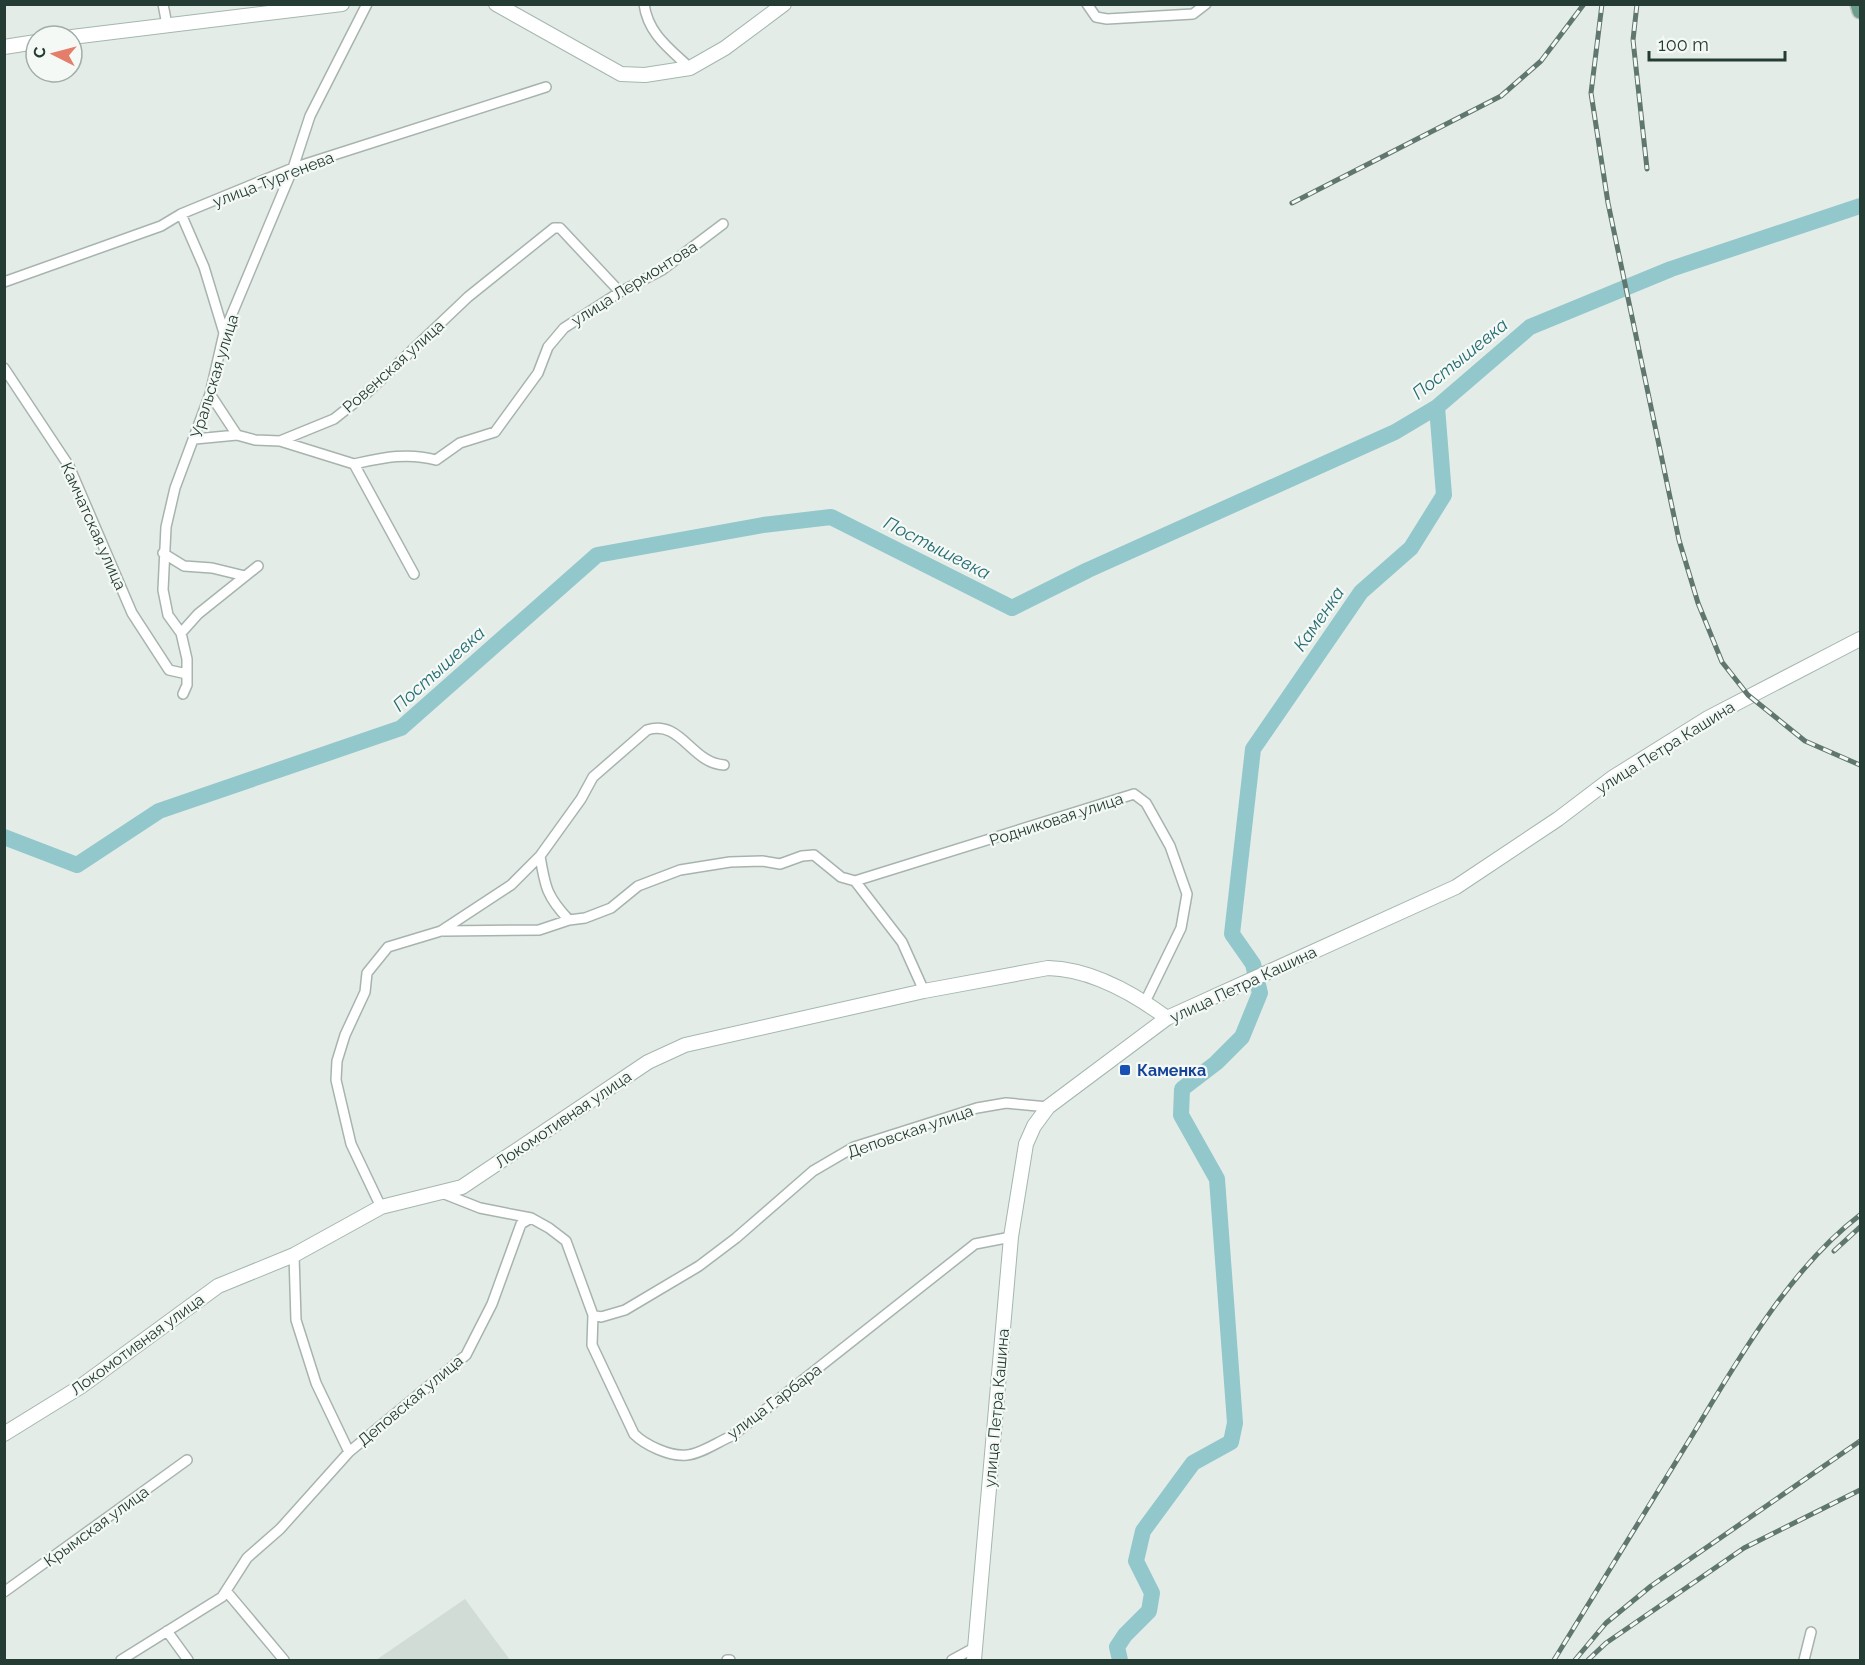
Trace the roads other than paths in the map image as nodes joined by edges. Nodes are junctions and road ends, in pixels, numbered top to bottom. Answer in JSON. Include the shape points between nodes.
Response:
{"nodes":[{"id":1,"x":163,"y":4,"type":"edge"},
{"id":2,"x":342,"y":4,"type":"edge"},
{"id":3,"x":367,"y":4,"type":"edge"},
{"id":4,"x":496,"y":4,"type":"edge"},
{"id":5,"x":644,"y":4,"type":"edge"},
{"id":6,"x":784,"y":4,"type":"edge"},
{"id":7,"x":1087,"y":4,"type":"edge"},
{"id":8,"x":1206,"y":4,"type":"edge"},
{"id":9,"x":1858,"y":4,"type":"edge"},
{"id":10,"x":1860,"y":11,"type":"edge"},
{"id":11,"x":167,"y":25,"type":"junction"},
{"id":12,"x":84,"y":35,"type":"edge"},
{"id":13,"x":24,"y":44,"type":"edge"},
{"id":14,"x":4,"y":47,"type":"edge"},
{"id":15,"x":690,"y":68,"type":"junction"},
{"id":16,"x":546,"y":87,"type":"dead end"},
{"id":17,"x":293,"y":168,"type":"junction"},
{"id":18,"x":181,"y":214,"type":"junction"},
{"id":19,"x":723,"y":224,"type":"dead end"},
{"id":20,"x":4,"y":282,"type":"edge"},
{"id":21,"x":620,"y":292,"type":"junction"},
{"id":22,"x":224,"y":333,"type":"junction"},
{"id":23,"x":4,"y":368,"type":"edge"},
{"id":24,"x":210,"y":394,"type":"junction"},
{"id":25,"x":237,"y":435,"type":"junction"},
{"id":26,"x":195,"y":439,"type":"junction"},
{"id":27,"x":280,"y":441,"type":"junction"},
{"id":28,"x":354,"y":464,"type":"junction"},
{"id":29,"x":163,"y":553,"type":"junction"},
{"id":30,"x":258,"y":566,"type":"dead end"},
{"id":31,"x":414,"y":574,"type":"dead end"},
{"id":32,"x":245,"y":576,"type":"junction"},
{"id":33,"x":181,"y":633,"type":"junction"},
{"id":34,"x":1860,"y":639,"type":"edge"},
{"id":35,"x":187,"y":674,"type":"junction"},
{"id":36,"x":183,"y":694,"type":"dead end"},
{"id":37,"x":724,"y":765,"type":"dead end"},
{"id":38,"x":540,"y":856,"type":"junction"},
{"id":39,"x":855,"y":881,"type":"junction"},
{"id":40,"x":569,"y":920,"type":"junction"},
{"id":41,"x":441,"y":931,"type":"junction"},
{"id":42,"x":924,"y":991,"type":"junction"},
{"id":43,"x":1145,"y":1002,"type":"junction"},
{"id":44,"x":1167,"y":1018,"type":"junction"},
{"id":45,"x":1048,"y":1107,"type":"junction"},
{"id":46,"x":441,"y":1192,"type":"junction"},
{"id":47,"x":381,"y":1207,"type":"junction"},
{"id":48,"x":531,"y":1218,"type":"junction"},
{"id":49,"x":1011,"y":1237,"type":"junction"},
{"id":50,"x":294,"y":1255,"type":"junction"},
{"id":51,"x":593,"y":1315,"type":"junction"},
{"id":52,"x":4,"y":1434,"type":"edge"},
{"id":53,"x":349,"y":1452,"type":"junction"},
{"id":54,"x":187,"y":1460,"type":"dead end"},
{"id":55,"x":4,"y":1592,"type":"edge"},
{"id":56,"x":227,"y":1592,"type":"junction"},
{"id":57,"x":167,"y":1631,"type":"junction"},
{"id":58,"x":1811,"y":1632,"type":"dead end"},
{"id":59,"x":974,"y":1654,"type":"edge"},
{"id":60,"x":121,"y":1660,"type":"edge"},
{"id":61,"x":188,"y":1660,"type":"edge"},
{"id":62,"x":284,"y":1660,"type":"edge"},
{"id":63,"x":952,"y":1660,"type":"edge"},
{"id":64,"x":1804,"y":1660,"type":"edge"}],
"edges":[{"from":1,"to":11,"type":"street"},
{"from":2,"to":11,"type":"street"},
{"from":3,"to":17,"type":"street","name":"Уральская улица","via":[[310,116]]},
{"from":4,"to":15,"type":"street","via":[[621,74],[645,75]]},
{"from":5,"to":15,"type":"street","via":[[646,21],[654,34]]},
{"from":6,"to":15,"type":"street","via":[[725,48]]},
{"from":7,"to":8,"type":"street","via":[[1096,17],[1107,19],[1193,14]]},
{"from":9,"to":10,"type":"main road"},
{"from":11,"to":12,"type":"street"},
{"from":13,"to":14,"type":"street"},
{"from":16,"to":17,"type":"street","name":"улица Тургенева"},
{"from":17,"to":18,"type":"street","name":"улица Тургенева"},
{"from":17,"to":22,"type":"street","name":"Уральская улица"},
{"from":18,"to":20,"type":"street","name":"улица Тургенева","via":[[161,226]]},
{"from":18,"to":22,"type":"street","via":[[204,267]]},
{"from":19,"to":21,"type":"street","name":"улица Лермонтова","via":[[662,270]]},
{"from":21,"to":27,"type":"street","name":"Ровенская улица","via":[[560,228],[555,228],[468,297],[334,419]]},
{"from":21,"to":28,"type":"street","name":"улица Лермонтова","via":[[564,328],[548,347],[532,383],[495,432],[459,443],[436,460],[395,455]]},
{"from":22,"to":24,"type":"street","name":"Уральская улица"},
{"from":23,"to":35,"type":"street","name":"Камчатская улица","via":[[69,466],[132,614],[169,670]]},
{"from":24,"to":25,"type":"street"},
{"from":24,"to":26,"type":"street","name":"Уральская улица"},
{"from":25,"to":26,"type":"street"},
{"from":25,"to":27,"type":"street"},
{"from":26,"to":29,"type":"street","name":"Уральская улица","via":[[175,488]]},
{"from":27,"to":28,"type":"street"},
{"from":28,"to":31,"type":"street"},
{"from":29,"to":32,"type":"street","via":[[184,566]]},
{"from":29,"to":33,"type":"street","name":"Уральская улица","via":[[168,615]]},
{"from":30,"to":32,"type":"street"},
{"from":32,"to":33,"type":"street"},
{"from":33,"to":35,"type":"street","name":"Уральская улица"},
{"from":34,"to":44,"type":"street","name":"улица Петра Кашина","via":[[1708,718],[1612,778],[1456,887]]},
{"from":35,"to":36,"type":"street","name":"Уральская улица"},
{"from":37,"to":38,"type":"street","via":[[702,757],[672,730],[647,730],[593,777]]},
{"from":38,"to":40,"type":"street","via":[[546,890]]},
{"from":38,"to":41,"type":"street","via":[[512,885]]},
{"from":39,"to":40,"type":"street","via":[[841,876],[814,855],[780,864],[730,862],[680,870],[638,886],[611,908]]},
{"from":39,"to":42,"type":"street","via":[[902,942]]},
{"from":39,"to":43,"type":"street","name":"Родниковая улица","via":[[1134,794],[1146,803],[1170,846],[1187,894],[1181,928]]},
{"from":40,"to":41,"type":"street","via":[[539,930]]},
{"from":41,"to":47,"type":"street","via":[[388,947],[367,973],[365,992],[337,1061],[336,1080],[351,1143]]},
{"from":42,"to":43,"type":"street","name":"Локомотивная улица","via":[[1047,968],[1068,969]]},
{"from":42,"to":46,"type":"street","name":"Локомотивная улица","via":[[684,1045],[648,1062],[462,1187]]},
{"from":43,"to":44,"type":"street","name":"Локомотивная улица"},
{"from":44,"to":45,"type":"street","name":"улица Петра Кашина"},
{"from":45,"to":49,"type":"street","name":"улица Петра Кашина","via":[[1026,1144]]},
{"from":45,"to":51,"type":"street","name":"Деповская улица","via":[[1006,1103],[977,1108],[854,1147],[813,1171],[699,1266],[625,1310],[601,1317]]},
{"from":46,"to":47,"type":"street","name":"Локомотивная улица"},
{"from":46,"to":48,"type":"street","via":[[480,1208]]},
{"from":47,"to":50,"type":"street","name":"Локомотивная улица"},
{"from":48,"to":51,"type":"street","via":[[566,1241]]},
{"from":48,"to":53,"type":"street","name":"Деповская улица","via":[[520,1224],[492,1304],[466,1355]]},
{"from":49,"to":51,"type":"street","name":"улица Гарбара","via":[[975,1244],[732,1436],[687,1455],[650,1447],[634,1434],[592,1345]]},
{"from":49,"to":59,"type":"street","name":"улица Петра Кашина"},
{"from":50,"to":52,"type":"street","name":"Локомотивная улица","via":[[218,1286],[80,1387]]},
{"from":50,"to":53,"type":"street","via":[[296,1320],[316,1383]]},
{"from":53,"to":56,"type":"street","name":"Деповская улица","via":[[280,1529],[247,1558]]},
{"from":54,"to":55,"type":"street","name":"Крымская улица"},
{"from":56,"to":57,"type":"street","name":"Деповская улица"},
{"from":56,"to":62,"type":"street"},
{"from":57,"to":60,"type":"street","name":"Деповская улица"},
{"from":57,"to":61,"type":"street"},
{"from":58,"to":64,"type":"street"},
{"from":59,"to":63,"type":"street"}]}
